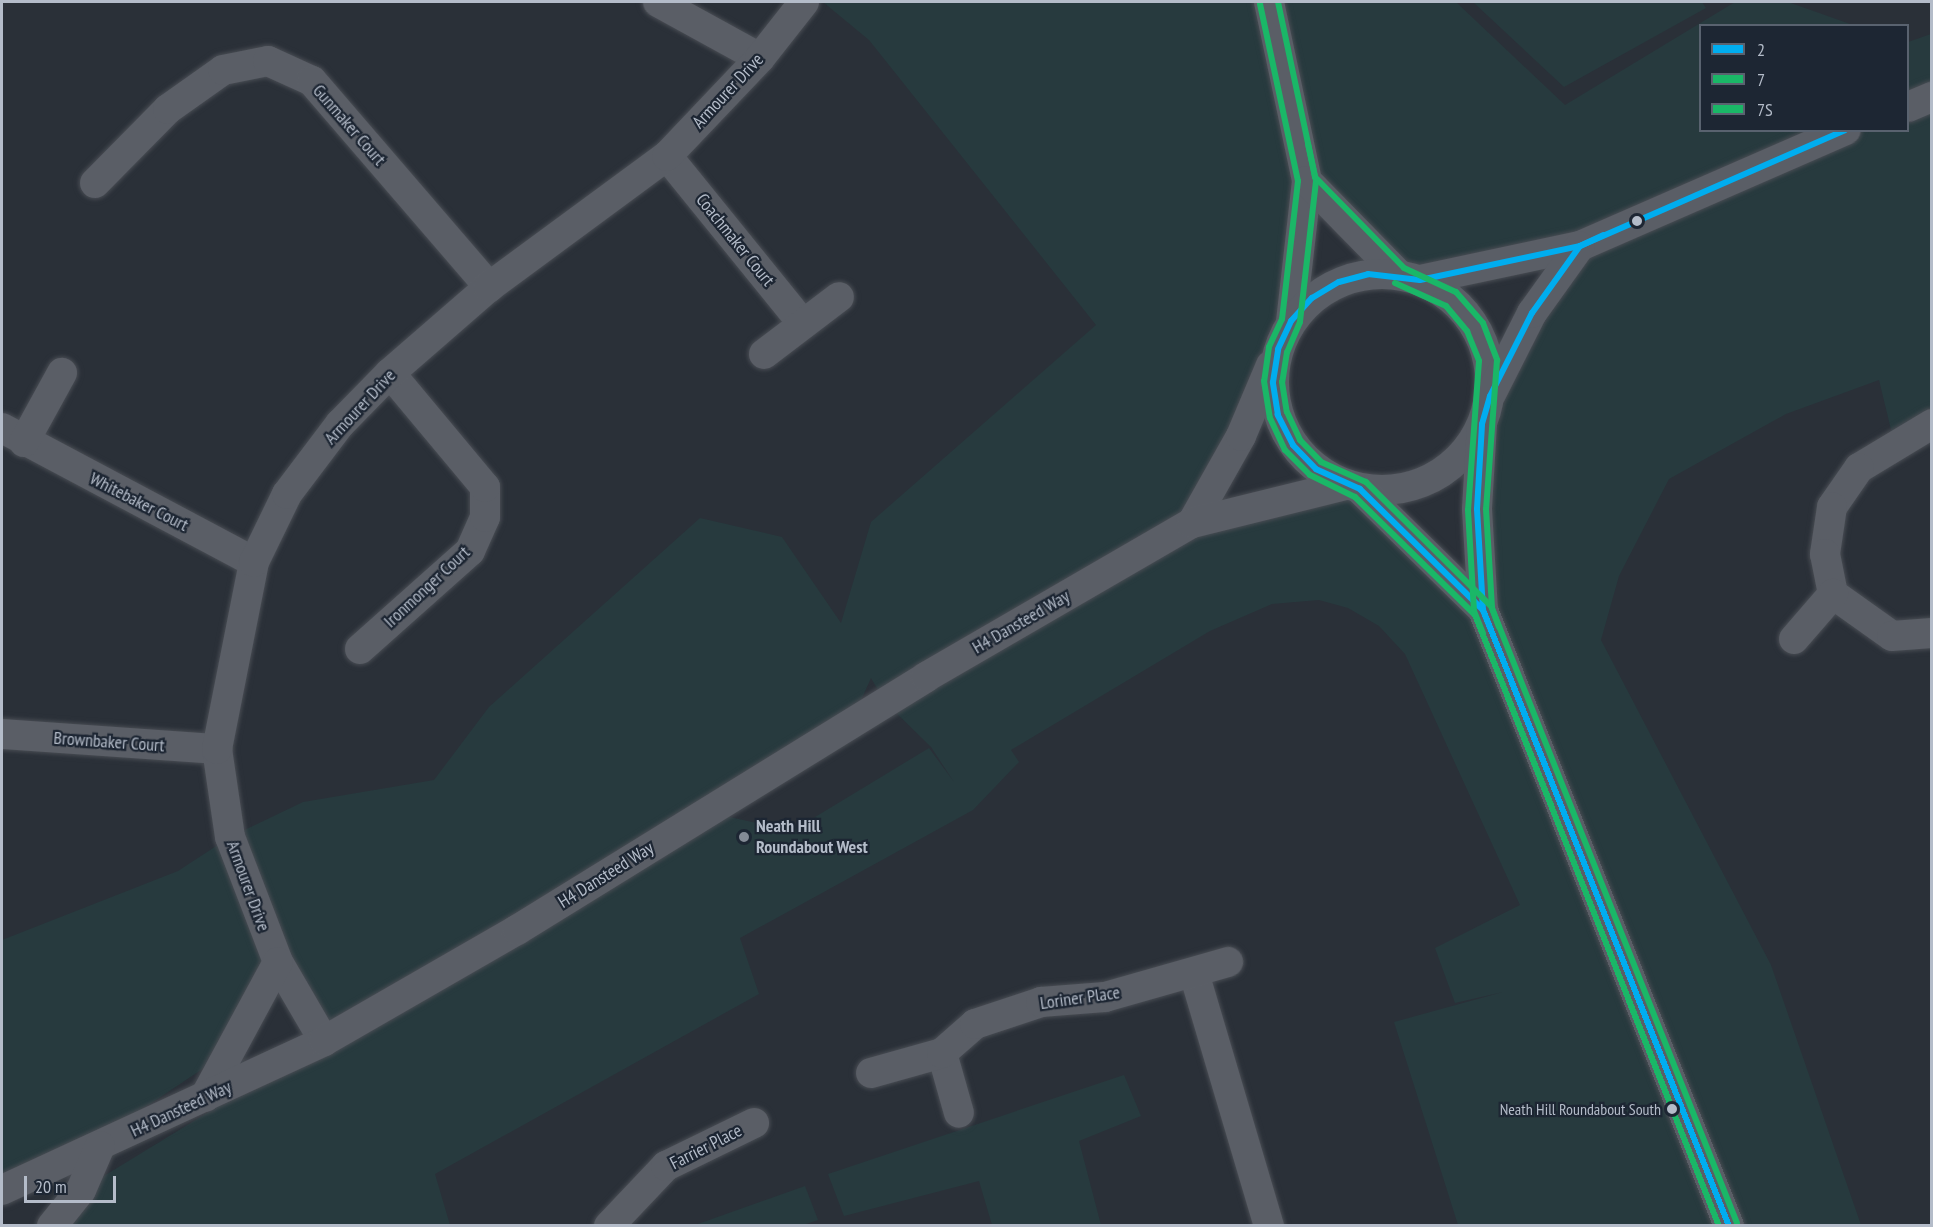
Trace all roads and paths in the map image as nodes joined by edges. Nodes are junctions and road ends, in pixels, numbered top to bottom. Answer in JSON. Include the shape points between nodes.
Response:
{"nodes":[{"id":1,"x":658,"y":2,"type":"edge"},
{"id":2,"x":804,"y":2,"type":"edge"},
{"id":3,"x":1269,"y":2,"type":"edge"},
{"id":4,"x":760,"y":58,"type":"junction"},
{"id":5,"x":1932,"y":97,"type":"edge"},
{"id":6,"x":1909,"y":106,"type":"edge"},
{"id":7,"x":1840,"y":132,"type":"edge"},
{"id":8,"x":667,"y":156,"type":"junction"},
{"id":9,"x":1307,"y":181,"type":"junction"},
{"id":10,"x":95,"y":183,"type":"dead end"},
{"id":11,"x":1580,"y":246,"type":"junction"},
{"id":12,"x":1410,"y":278,"type":"junction"},
{"id":13,"x":489,"y":287,"type":"junction"},
{"id":14,"x":839,"y":297,"type":"dead end"},
{"id":15,"x":1292,"y":321,"type":"junction"},
{"id":16,"x":802,"y":324,"type":"junction"},
{"id":17,"x":1278,"y":349,"type":"junction"},
{"id":18,"x":764,"y":354,"type":"dead end"},
{"id":19,"x":62,"y":373,"type":"dead end"},
{"id":20,"x":390,"y":373,"type":"junction"},
{"id":21,"x":1490,"y":396,"type":"junction"},
{"id":22,"x":1482,"y":424,"type":"junction"},
{"id":23,"x":1932,"y":424,"type":"edge"},
{"id":24,"x":13,"y":435,"type":"edge"},
{"id":25,"x":1353,"y":487,"type":"junction"},
{"id":26,"x":1192,"y":523,"type":"junction"},
{"id":27,"x":254,"y":562,"type":"junction"},
{"id":28,"x":1833,"y":594,"type":"junction"},
{"id":29,"x":1483,"y":610,"type":"junction"},
{"id":30,"x":1932,"y":633,"type":"edge"},
{"id":31,"x":1794,"y":639,"type":"dead end"},
{"id":32,"x":360,"y":649,"type":"dead end"},
{"id":33,"x":2,"y":734,"type":"edge"},
{"id":34,"x":217,"y":749,"type":"junction"},
{"id":35,"x":278,"y":962,"type":"junction"},
{"id":36,"x":1228,"y":962,"type":"dead end"},
{"id":37,"x":1194,"y":973,"type":"junction"},
{"id":38,"x":324,"y":1041,"type":"junction"},
{"id":39,"x":942,"y":1053,"type":"junction"},
{"id":40,"x":871,"y":1073,"type":"dead end"},
{"id":41,"x":206,"y":1097,"type":"junction"},
{"id":42,"x":959,"y":1113,"type":"dead end"},
{"id":43,"x":754,"y":1123,"type":"dead end"},
{"id":44,"x":100,"y":1146,"type":"junction"},
{"id":45,"x":2,"y":1190,"type":"edge"},
{"id":46,"x":52,"y":1226,"type":"edge"},
{"id":47,"x":609,"y":1226,"type":"edge"},
{"id":48,"x":1269,"y":1226,"type":"edge"},
{"id":49,"x":1729,"y":1226,"type":"edge"}],
"edges":[{"from":1,"to":4,"type":"street"},
{"from":2,"to":4,"type":"street","name":"Armourer Drive"},
{"from":3,"to":9,"type":"street"},
{"from":4,"to":8,"type":"street","name":"Armourer Drive"},
{"from":5,"to":6,"type":"street"},
{"from":7,"to":11,"type":"street"},
{"from":8,"to":13,"type":"street","name":"Armourer Drive"},
{"from":8,"to":16,"type":"street","name":"Coachmaker Court"},
{"from":9,"to":12,"type":"street"},
{"from":9,"to":15,"type":"street"},
{"from":10,"to":13,"type":"street","name":"Gunmaker Court","via":[[168,109],[223,70],[268,61],[312,81]]},
{"from":11,"to":12,"type":"street"},
{"from":11,"to":21,"type":"street","via":[[1532,313]]},
{"from":12,"to":15,"type":"street","via":[[1368,274],[1339,282],[1312,298]]},
{"from":12,"to":21,"type":"street","via":[[1451,299],[1475,326],[1488,360]]},
{"from":13,"to":20,"type":"street","name":"Armourer Drive"},
{"from":14,"to":16,"type":"street"},
{"from":15,"to":17,"type":"street"},
{"from":16,"to":18,"type":"street"},
{"from":17,"to":25,"type":"street","via":[[1273,382],[1278,415],[1293,445],[1316,469]]},
{"from":17,"to":26,"type":"street","via":[[1240,436]]},
{"from":19,"to":24,"type":"street","name":"Whitebaker Court"},
{"from":20,"to":27,"type":"street","name":"Armourer Drive","via":[[340,424],[287,494]]},
{"from":20,"to":32,"type":"street","name":"Ironmonger Court","via":[[485,487],[485,517],[470,551]]},
{"from":21,"to":22,"type":"street"},
{"from":22,"to":25,"type":"street","via":[[1462,456],[1433,478],[1398,490]]},
{"from":22,"to":29,"type":"street","via":[[1478,508]]},
{"from":23,"to":28,"type":"street","via":[[1859,468],[1832,507],[1825,554]]},
{"from":24,"to":27,"type":"street","name":"Whitebaker Court"},
{"from":25,"to":26,"type":"street","name":"H4 Dansteed Way"},
{"from":25,"to":29,"type":"street"},
{"from":26,"to":38,"type":"street","name":"H4 Dansteed Way","via":[[926,677],[517,930]]},
{"from":27,"to":34,"type":"street","name":"Armourer Drive","via":[[231,656]]},
{"from":28,"to":30,"type":"street","via":[[1892,636]]},
{"from":28,"to":31,"type":"street"},
{"from":29,"to":49,"type":"street","via":[[1632,971]]},
{"from":33,"to":34,"type":"street","name":"Brownbaker Court"},
{"from":34,"to":35,"type":"street","name":"Armourer Drive","via":[[233,852]]},
{"from":35,"to":38,"type":"street","name":"Armourer Drive"},
{"from":35,"to":41,"type":"street"},
{"from":36,"to":37,"type":"street","name":"Loriner Place"},
{"from":37,"to":39,"type":"street","name":"Loriner Place","via":[[1105,997],[1041,1002],[975,1024]]},
{"from":37,"to":48,"type":"street"},
{"from":38,"to":41,"type":"street","name":"H4 Dansteed Way"},
{"from":39,"to":40,"type":"street","name":"Loriner Place"},
{"from":39,"to":42,"type":"street"},
{"from":41,"to":44,"type":"street","name":"H4 Dansteed Way"},
{"from":43,"to":47,"type":"street","name":"Farrier Place","via":[[666,1166]]},
{"from":44,"to":45,"type":"street","name":"H4 Dansteed Way"},
{"from":44,"to":46,"type":"street","via":[[81,1190]]}]}
